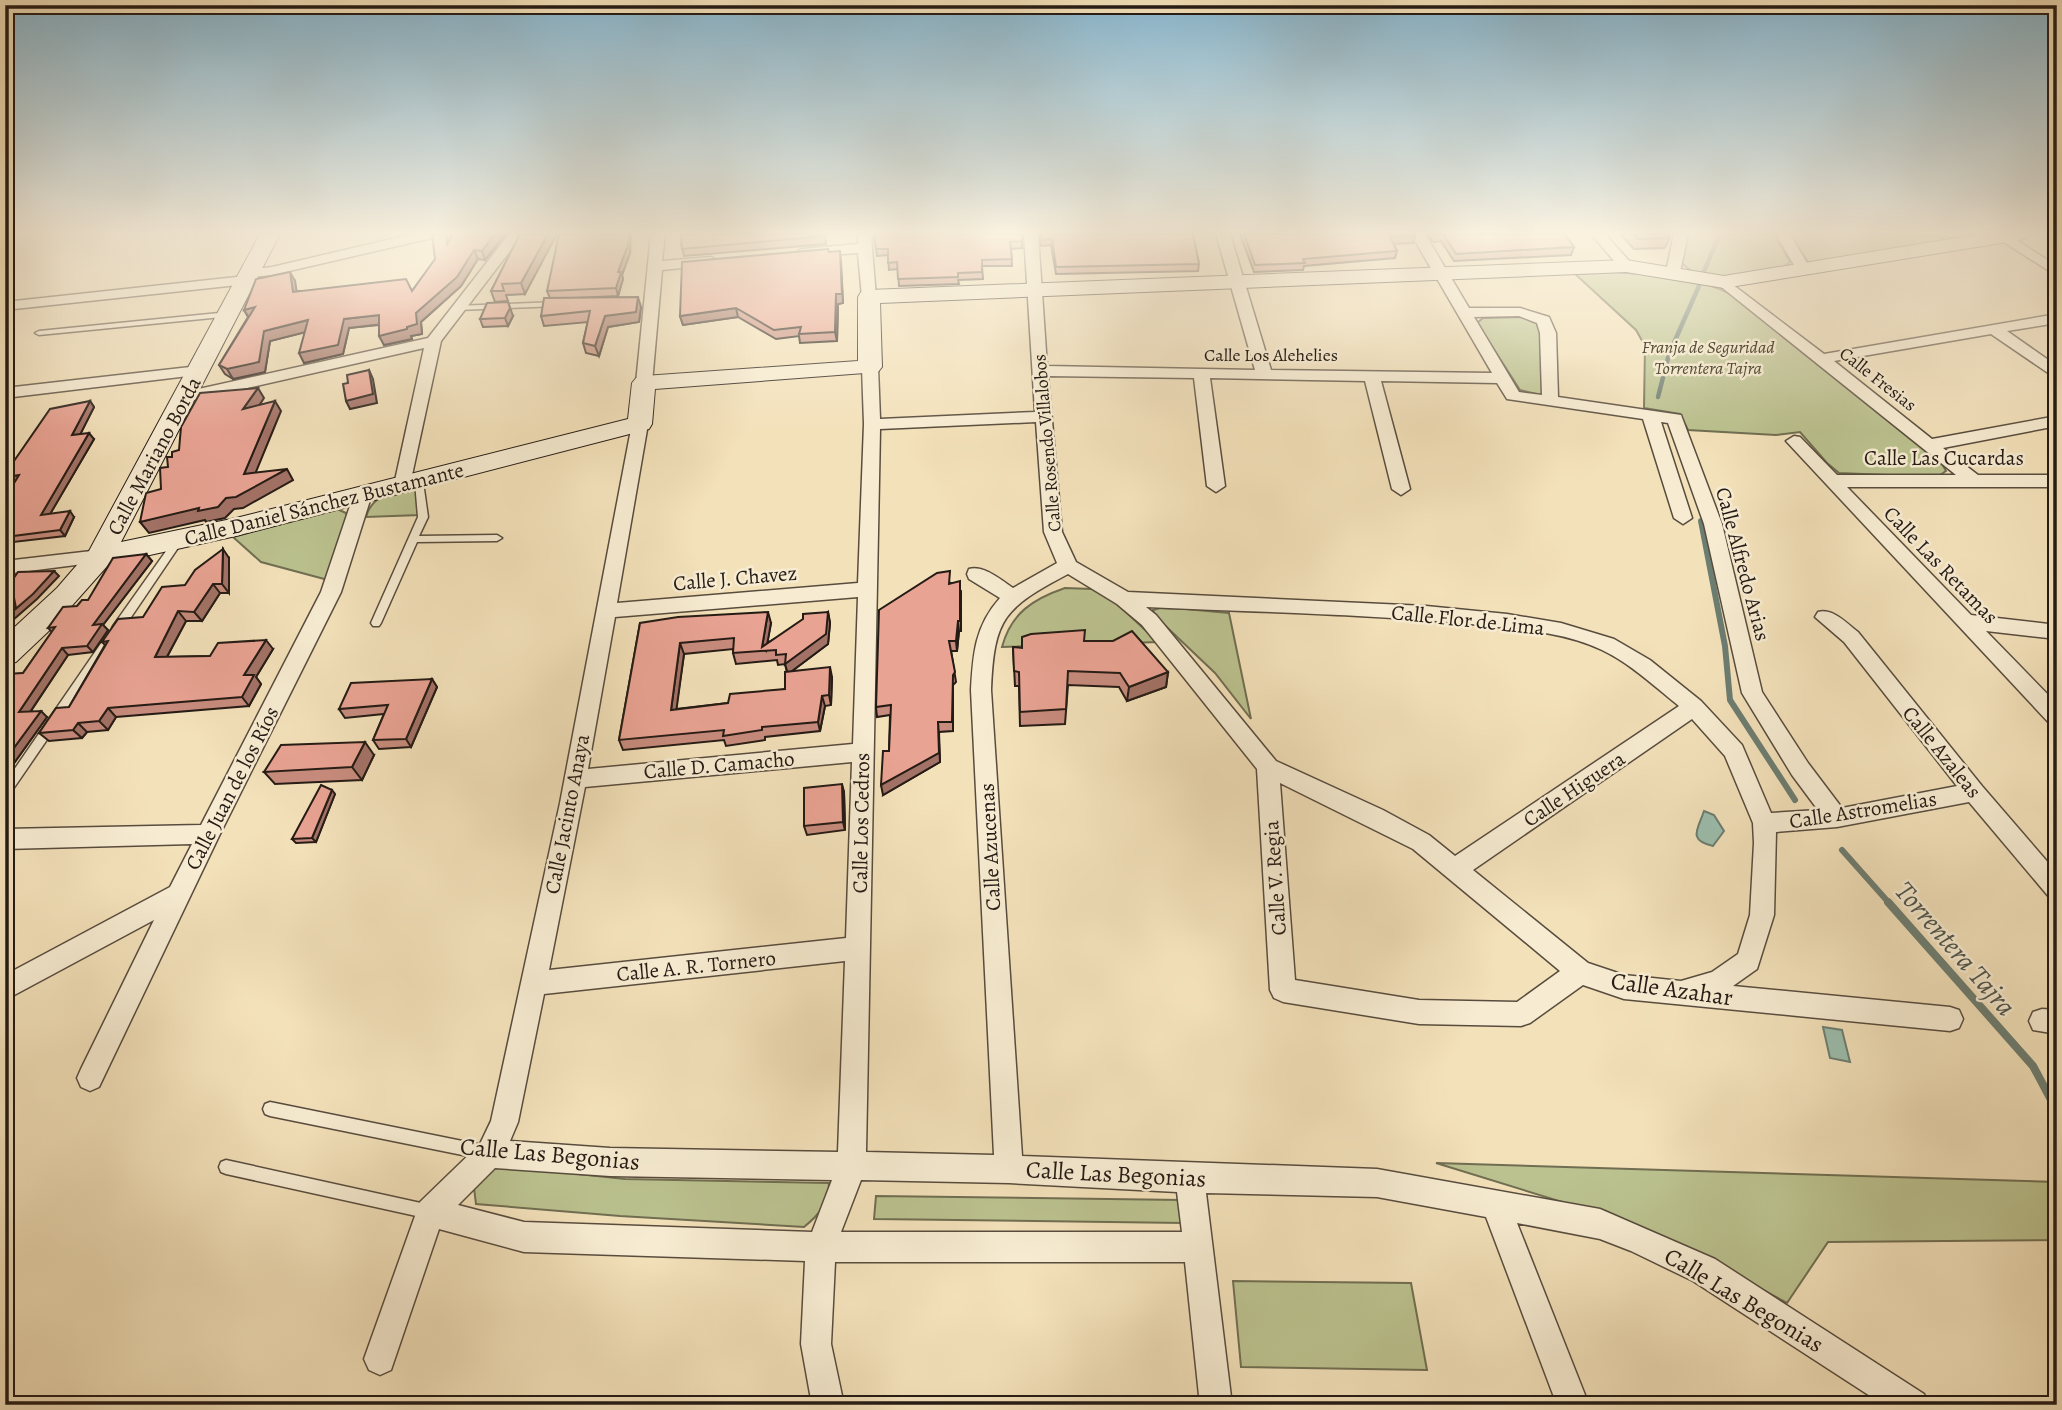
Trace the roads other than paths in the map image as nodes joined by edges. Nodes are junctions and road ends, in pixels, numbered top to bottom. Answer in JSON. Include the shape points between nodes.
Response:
{"nodes":[{"id":1,"x":55,"y":300,"type":"edge"},
{"id":2,"x":236,"y":300,"type":"edge"},
{"id":3,"x":464,"y":300,"type":"edge"},
{"id":4,"x":644,"y":300,"type":"edge"},
{"id":5,"x":869,"y":300,"type":"edge"},
{"id":6,"x":1033,"y":300,"type":"edge"},
{"id":7,"x":1242,"y":300,"type":"edge"},
{"id":8,"x":1457,"y":300,"type":"edge"},
{"id":9,"x":1746,"y":300,"type":"edge"},
{"id":10,"x":568,"y":303,"type":"edge"},
{"id":11,"x":5,"y":306,"type":"edge"},
{"id":12,"x":457,"y":308,"type":"junction"},
{"id":13,"x":1465,"y":313,"type":"junction"},
{"id":14,"x":229,"y":314,"type":"junction"},
{"id":15,"x":2057,"y":318,"type":"edge"},
{"id":16,"x":1994,"y":329,"type":"junction"},
{"id":17,"x":39,"y":333,"type":"dead end"},
{"id":18,"x":433,"y":341,"type":"junction"},
{"id":19,"x":1821,"y":359,"type":"junction"},
{"id":20,"x":870,"y":367,"type":"junction"},
{"id":21,"x":1262,"y":368,"type":"junction"},
{"id":22,"x":199,"y":371,"type":"junction"},
{"id":23,"x":1040,"y":371,"type":"junction"},
{"id":24,"x":1498,"y":371,"type":"junction"},
{"id":25,"x":1201,"y":373,"type":"junction"},
{"id":26,"x":2057,"y":374,"type":"edge"},
{"id":27,"x":1371,"y":375,"type":"junction"},
{"id":28,"x":644,"y":383,"type":"junction"},
{"id":29,"x":5,"y":393,"type":"edge"},
{"id":30,"x":185,"y":397,"type":"junction"},
{"id":31,"x":1550,"y":402,"type":"junction"},
{"id":32,"x":1650,"y":415,"type":"junction"},
{"id":33,"x":1043,"y":417,"type":"junction"},
{"id":34,"x":2057,"y":421,"type":"edge"},
{"id":35,"x":640,"y":424,"type":"junction"},
{"id":36,"x":872,"y":424,"type":"junction"},
{"id":37,"x":1794,"y":441,"type":"dead end"},
{"id":38,"x":1929,"y":445,"type":"junction"},
{"id":39,"x":1830,"y":481,"type":"junction"},
{"id":40,"x":1974,"y":481,"type":"junction"},
{"id":41,"x":2057,"y":481,"type":"edge"},
{"id":42,"x":411,"y":483,"type":"junction"},
{"id":43,"x":1216,"y":486,"type":"dead end"},
{"id":44,"x":1401,"y":489,"type":"dead end"},
{"id":45,"x":363,"y":494,"type":"junction"},
{"id":46,"x":1683,"y":518,"type":"dead end"},
{"id":47,"x":497,"y":538,"type":"dead end"},
{"id":48,"x":179,"y":539,"type":"junction"},
{"id":49,"x":414,"y":539,"type":"junction"},
{"id":50,"x":100,"y":556,"type":"junction"},
{"id":51,"x":1068,"y":566,"type":"junction"},
{"id":52,"x":5,"y":568,"type":"edge"},
{"id":53,"x":976,"y":574,"type":"dead end"},
{"id":54,"x":868,"y":589,"type":"junction"},
{"id":55,"x":1012,"y":596,"type":"junction"},
{"id":56,"x":1124,"y":599,"type":"junction"},
{"id":57,"x":604,"y":611,"type":"junction"},
{"id":58,"x":1825,"y":617,"type":"dead end"},
{"id":59,"x":1963,"y":621,"type":"junction"},
{"id":60,"x":376,"y":623,"type":"dead end"},
{"id":61,"x":2057,"y":632,"type":"edge"},
{"id":62,"x":5,"y":654,"type":"edge"},
{"id":63,"x":1694,"y":707,"type":"junction"},
{"id":64,"x":2057,"y":718,"type":"edge"},
{"id":65,"x":863,"y":752,"type":"junction"},
{"id":66,"x":1268,"y":767,"type":"junction"},
{"id":67,"x":575,"y":779,"type":"junction"},
{"id":68,"x":5,"y":792,"type":"edge"},
{"id":69,"x":1974,"y":792,"type":"junction"},
{"id":70,"x":1837,"y":818,"type":"junction"},
{"id":71,"x":1764,"y":823,"type":"junction"},
{"id":72,"x":208,"y":834,"type":"junction"},
{"id":73,"x":5,"y":839,"type":"edge"},
{"id":74,"x":1454,"y":870,"type":"junction"},
{"id":75,"x":2057,"y":890,"type":"edge"},
{"id":76,"x":179,"y":894,"type":"junction"},
{"id":77,"x":858,"y":948,"type":"junction"},
{"id":78,"x":1580,"y":972,"type":"junction"},
{"id":79,"x":533,"y":983,"type":"junction"},
{"id":80,"x":5,"y":988,"type":"edge"},
{"id":81,"x":1675,"y":992,"type":"junction"},
{"id":82,"x":1950,"y":1019,"type":"dead end"},
{"id":83,"x":90,"y":1078,"type":"dead end"},
{"id":84,"x":270,"y":1109,"type":"dead end"},
{"id":85,"x":490,"y":1154,"type":"junction"},
{"id":86,"x":852,"y":1166,"type":"junction"},
{"id":87,"x":226,"y":1167,"type":"dead end"},
{"id":88,"x":1009,"y":1169,"type":"junction"},
{"id":89,"x":1190,"y":1178,"type":"junction"},
{"id":90,"x":1496,"y":1207,"type":"junction"},
{"id":91,"x":430,"y":1212,"type":"junction"},
{"id":92,"x":821,"y":1247,"type":"junction"},
{"id":93,"x":1199,"y":1247,"type":"junction"},
{"id":94,"x":380,"y":1359,"type":"dead end"},
{"id":95,"x":828,"y":1405,"type":"edge"},
{"id":96,"x":1216,"y":1405,"type":"edge"},
{"id":97,"x":1573,"y":1405,"type":"edge"},
{"id":98,"x":1913,"y":1405,"type":"edge"}],
"edges":[{"from":1,"to":11,"type":"street"},
{"from":2,"to":14,"type":"street","name":"Calle Mariano Borda"},
{"from":3,"to":12,"type":"street"},
{"from":4,"to":28,"type":"street","name":"Calle Jacinto Anaya"},
{"from":5,"to":20,"type":"street","name":"Calle Los Cedros"},
{"from":6,"to":23,"type":"street","name":"Calle Rosendo Villalobos"},
{"from":7,"to":21,"type":"street"},
{"from":8,"to":13,"type":"street"},
{"from":9,"to":19,"type":"street","name":"Calle Fresias"},
{"from":10,"to":12,"type":"lane"},
{"from":12,"to":18,"type":"street"},
{"from":13,"to":24,"type":"street"},
{"from":13,"to":31,"type":"street","via":[[1520,312],[1544,320]]},
{"from":14,"to":17,"type":"lane"},
{"from":14,"to":22,"type":"street","name":"Calle Mariano Borda"},
{"from":15,"to":16,"type":"street"},
{"from":16,"to":19,"type":"street"},
{"from":16,"to":26,"type":"street"},
{"from":18,"to":30,"type":"street"},
{"from":18,"to":42,"type":"street"},
{"from":19,"to":38,"type":"street","name":"Calle Fresias"},
{"from":20,"to":28,"type":"street"},
{"from":20,"to":36,"type":"street","name":"Calle Los Cedros"},
{"from":21,"to":24,"type":"street"},
{"from":21,"to":25,"type":"street","name":"Calle Los Alehelies"},
{"from":21,"to":27,"type":"street","name":"Calle Los Alehelies"},
{"from":22,"to":29,"type":"street"},
{"from":22,"to":30,"type":"street","name":"Calle Mariano Borda"},
{"from":23,"to":25,"type":"street","name":"Calle Los Alehelies"},
{"from":23,"to":33,"type":"street","name":"Calle Rosendo Villalobos"},
{"from":24,"to":27,"type":"street","name":"Calle Los Alehelies"},
{"from":24,"to":31,"type":"street","name":"Calle Alfredo Arias","via":[[1513,396]]},
{"from":25,"to":43,"type":"street"},
{"from":27,"to":44,"type":"street"},
{"from":28,"to":35,"type":"street","name":"Calle Jacinto Anaya"},
{"from":30,"to":50,"type":"street","name":"Calle Mariano Borda"},
{"from":31,"to":32,"type":"street","name":"Calle Alfredo Arias"},
{"from":32,"to":46,"type":"street"},
{"from":32,"to":70,"type":"street","name":"Calle Alfredo Arias","via":[[1675,419],[1713,524],[1752,693]]},
{"from":33,"to":36,"type":"street"},
{"from":33,"to":51,"type":"street","name":"Calle Rosendo Villalobos","via":[[1053,532]]},
{"from":34,"to":38,"type":"street"},
{"from":35,"to":42,"type":"street","name":"Calle Daniel Sánchez Bustamante"},
{"from":35,"to":57,"type":"street","name":"Calle Jacinto Anaya"},
{"from":36,"to":54,"type":"street","name":"Calle Los Cedros"},
{"from":37,"to":39,"type":"street","name":"Calle Las Retamas"},
{"from":38,"to":40,"type":"street","name":"Calle Fresias"},
{"from":39,"to":40,"type":"street","name":"Calle Las Cucardas"},
{"from":39,"to":59,"type":"street","name":"Calle Las Retamas"},
{"from":40,"to":41,"type":"street","name":"Calle Las Cucardas"},
{"from":42,"to":45,"type":"street","name":"Calle Daniel Sánchez Bustamante"},
{"from":42,"to":49,"type":"lane","via":[[423,517]]},
{"from":45,"to":48,"type":"street","name":"Calle Daniel Sánchez Bustamante"},
{"from":45,"to":72,"type":"street","name":"Calle Juan de los Ríos","via":[[331,592]]},
{"from":47,"to":49,"type":"lane"},
{"from":48,"to":50,"type":"street","name":"Calle Daniel Sánchez Bustamante"},
{"from":48,"to":68,"type":"lane"},
{"from":49,"to":60,"type":"lane"},
{"from":50,"to":52,"type":"street","name":"Calle Daniel Sánchez Bustamante"},
{"from":50,"to":62,"type":"street","name":"Calle Mariano Borda","via":[[61,603]]},
{"from":51,"to":55,"type":"street","name":"Calle Azucenas"},
{"from":51,"to":56,"type":"street"},
{"from":53,"to":55,"type":"street"},
{"from":54,"to":57,"type":"street","name":"Calle J. Chavez"},
{"from":54,"to":65,"type":"street","name":"Calle Los Cedros"},
{"from":55,"to":88,"type":"street","name":"Calle Azucenas","via":[[994,617],[984,642],[981,690]]},
{"from":56,"to":63,"type":"street","name":"Calle Flor de Lima","via":[[1426,613],[1561,630],[1607,644],[1643,665]]},
{"from":56,"to":66,"type":"street","via":[[1149,620]]},
{"from":57,"to":67,"type":"street","name":"Calle Jacinto Anaya"},
{"from":58,"to":69,"type":"street","name":"Calle Azaleas","via":[[1851,637]]},
{"from":59,"to":61,"type":"street"},
{"from":59,"to":64,"type":"street","name":"Calle Las Retamas"},
{"from":63,"to":71,"type":"street","name":"Calle Flor de Lima","via":[[1734,751]]},
{"from":63,"to":74,"type":"street","name":"Calle Higuera"},
{"from":65,"to":67,"type":"street","name":"Calle D. Camacho"},
{"from":65,"to":77,"type":"street","name":"Calle Los Cedros"},
{"from":66,"to":74,"type":"street","via":[[1421,842]]},
{"from":66,"to":78,"type":"street","name":"Calle V. Regia","via":[[1283,990],[1419,1012],[1521,1014]]},
{"from":67,"to":79,"type":"street","name":"Calle Jacinto Anaya"},
{"from":69,"to":70,"type":"street","name":"Calle Astromelias"},
{"from":69,"to":75,"type":"street","name":"Calle Azaleas"},
{"from":70,"to":71,"type":"street","name":"Calle Astromelias"},
{"from":71,"to":81,"type":"street","name":"Calle Astromelias","via":[[1762,915],[1748,961],[1717,982]]},
{"from":72,"to":73,"type":"street"},
{"from":72,"to":76,"type":"street","name":"Calle Juan de los Ríos"},
{"from":74,"to":78,"type":"street"},
{"from":76,"to":80,"type":"street"},
{"from":76,"to":83,"type":"street","name":"Calle Juan de los Ríos"},
{"from":77,"to":79,"type":"street","name":"Calle A. R. Tornero"},
{"from":77,"to":86,"type":"street","name":"Calle Los Cedros"},
{"from":78,"to":81,"type":"street","name":"Calle Azahar","via":[[1624,987]]},
{"from":79,"to":85,"type":"street","name":"Calle Jacinto Anaya","via":[[504,1122]]},
{"from":81,"to":82,"type":"street","name":"Calle Azahar"},
{"from":84,"to":85,"type":"lane","name":"Calle Las Begonias"},
{"from":85,"to":86,"type":"street","name":"Calle Las Begonias","via":[[610,1162]]},
{"from":85,"to":91,"type":"street","name":"Calle Jacinto Anaya"},
{"from":86,"to":88,"type":"street","name":"Calle Las Begonias"},
{"from":86,"to":92,"type":"street","name":"Calle Los Cedros"},
{"from":87,"to":91,"type":"lane"},
{"from":88,"to":89,"type":"street","name":"Calle Las Begonias"},
{"from":89,"to":90,"type":"street","name":"Calle Las Begonias","via":[[1377,1183]]},
{"from":89,"to":93,"type":"street"},
{"from":90,"to":97,"type":"street"},
{"from":90,"to":98,"type":"street","name":"Calle Las Begonias","via":[[1600,1224],[1693,1265]]},
{"from":91,"to":92,"type":"street","via":[[524,1237]]},
{"from":91,"to":94,"type":"street","name":"Calle Jacinto Anaya"},
{"from":92,"to":93,"type":"street"},
{"from":92,"to":95,"type":"street","name":"Calle Los Cedros","via":[[816,1344]]},
{"from":93,"to":96,"type":"street"}]}
